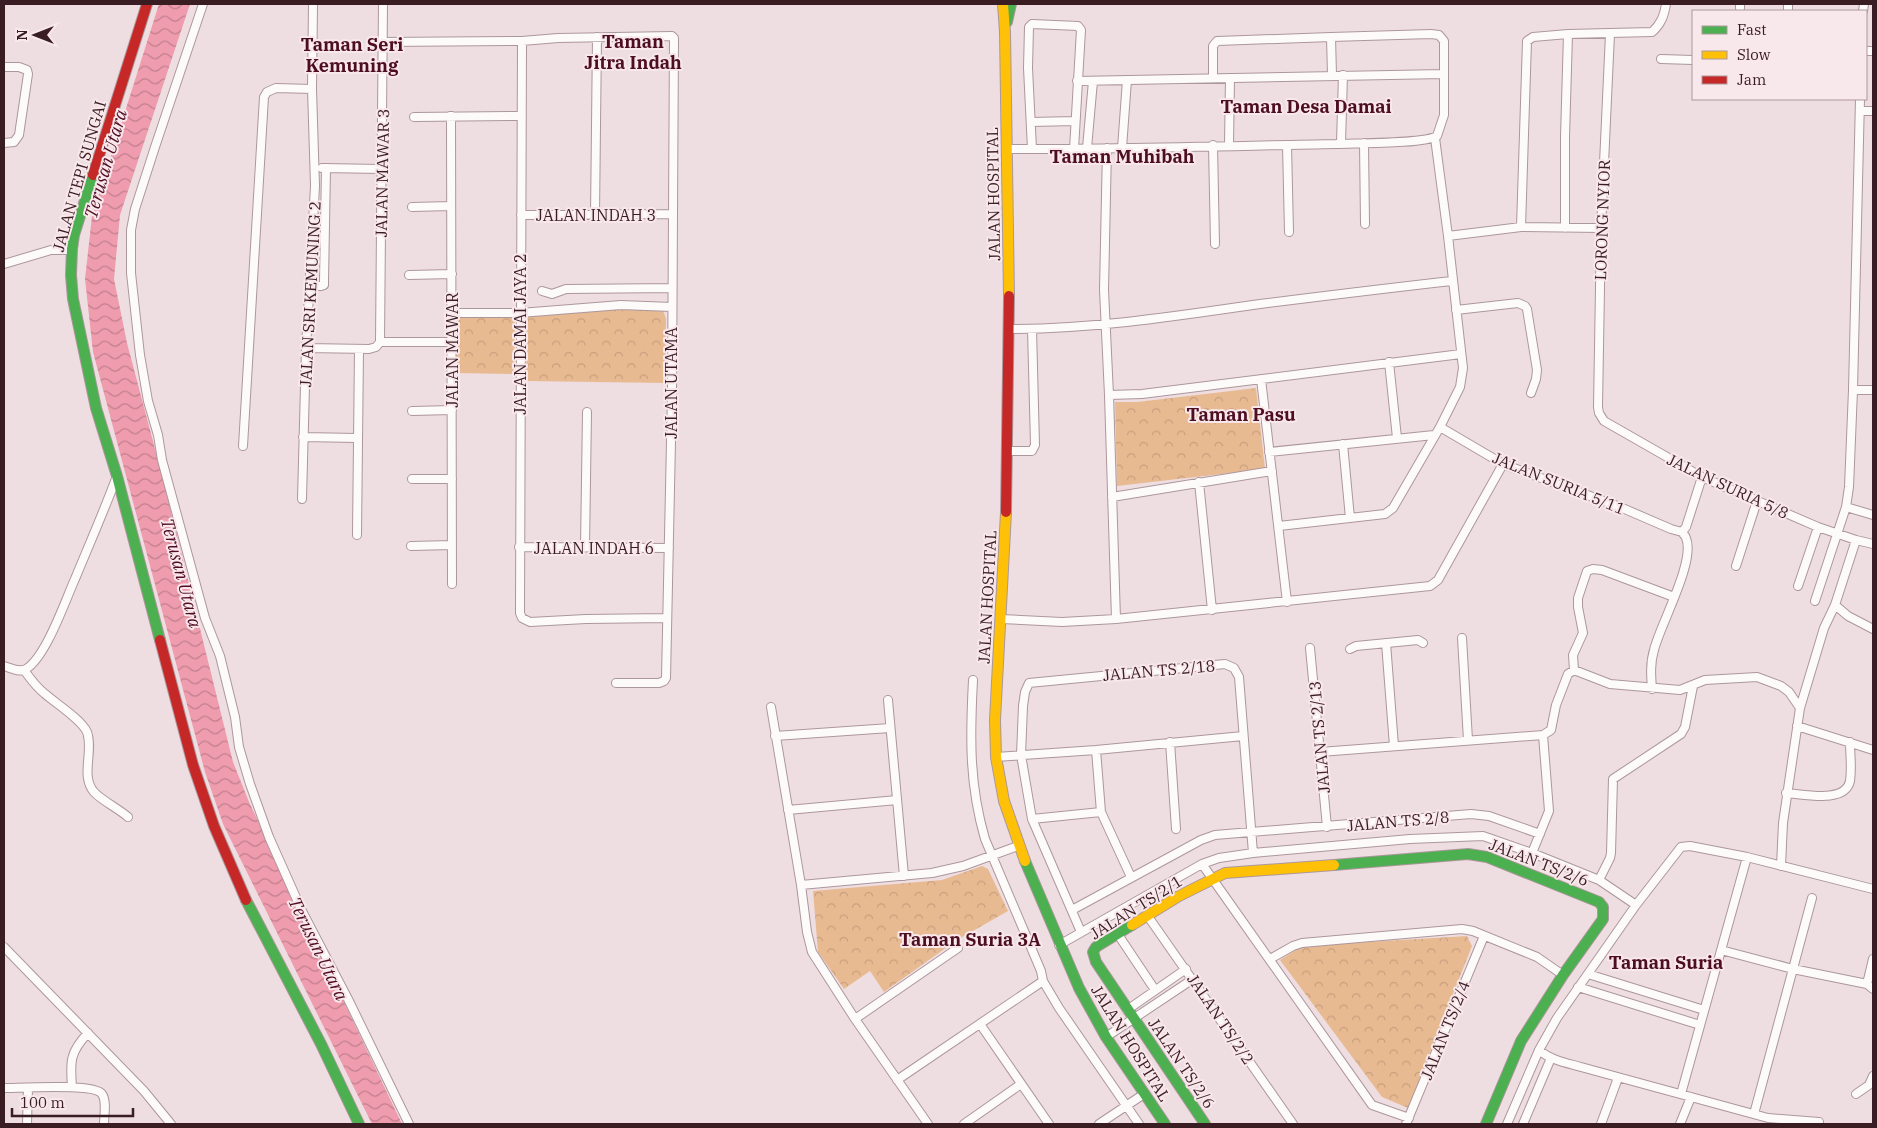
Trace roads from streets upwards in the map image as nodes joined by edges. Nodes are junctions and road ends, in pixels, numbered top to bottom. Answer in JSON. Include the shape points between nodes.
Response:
{"nodes":[{"id":1,"x":147,"y":4,"type":"edge"},
{"id":2,"x":203,"y":4,"type":"edge"},
{"id":3,"x":313,"y":4,"type":"edge"},
{"id":4,"x":383,"y":4,"type":"edge"},
{"id":5,"x":1003,"y":4,"type":"edge"},
{"id":6,"x":1011,"y":4,"type":"edge"},
{"id":7,"x":1666,"y":4,"type":"edge"},
{"id":8,"x":1005,"y":32,"type":"junction"},
{"id":9,"x":1568,"y":34,"type":"junction"},
{"id":10,"x":1610,"y":34,"type":"junction"},
{"id":11,"x":597,"y":37,"type":"junction"},
{"id":12,"x":1331,"y":37,"type":"junction"},
{"id":13,"x":522,"y":41,"type":"junction"},
{"id":14,"x":383,"y":42,"type":"junction"},
{"id":15,"x":1661,"y":59,"type":"dead end"},
{"id":16,"x":1692,"y":60,"type":"edge"},
{"id":17,"x":4,"y":66,"type":"edge"},
{"id":18,"x":1444,"y":74,"type":"junction"},
{"id":19,"x":1332,"y":75,"type":"junction"},
{"id":20,"x":1343,"y":75,"type":"junction"},
{"id":21,"x":1213,"y":78,"type":"junction"},
{"id":22,"x":1230,"y":78,"type":"junction"},
{"id":23,"x":1127,"y":80,"type":"junction"},
{"id":24,"x":1078,"y":81,"type":"junction"},
{"id":25,"x":1093,"y":81,"type":"junction"},
{"id":26,"x":312,"y":89,"type":"junction"},
{"id":27,"x":1860,"y":100,"type":"edge"},
{"id":28,"x":1860,"y":111,"type":"junction"},
{"id":29,"x":1873,"y":111,"type":"edge"},
{"id":30,"x":451,"y":116,"type":"junction"},
{"id":31,"x":521,"y":116,"type":"junction"},
{"id":32,"x":414,"y":117,"type":"dead end"},
{"id":33,"x":1075,"y":121,"type":"junction"},
{"id":34,"x":1031,"y":122,"type":"junction"},
{"id":35,"x":1435,"y":138,"type":"junction"},
{"id":36,"x":4,"y":143,"type":"edge"},
{"id":37,"x":1364,"y":143,"type":"junction"},
{"id":38,"x":1341,"y":144,"type":"junction"},
{"id":39,"x":1229,"y":145,"type":"junction"},
{"id":40,"x":1287,"y":145,"type":"junction"},
{"id":41,"x":1213,"y":146,"type":"junction"},
{"id":42,"x":1087,"y":148,"type":"junction"},
{"id":43,"x":1107,"y":148,"type":"junction"},
{"id":44,"x":1122,"y":148,"type":"junction"},
{"id":45,"x":1007,"y":149,"type":"junction"},
{"id":46,"x":1032,"y":149,"type":"junction"},
{"id":47,"x":1074,"y":149,"type":"junction"},
{"id":48,"x":315,"y":168,"type":"junction"},
{"id":49,"x":326,"y":168,"type":"junction"},
{"id":50,"x":382,"y":168,"type":"junction"},
{"id":51,"x":451,"y":206,"type":"junction"},
{"id":52,"x":412,"y":207,"type":"dead end"},
{"id":53,"x":672,"y":214,"type":"junction"},
{"id":54,"x":521,"y":215,"type":"junction"},
{"id":55,"x":595,"y":215,"type":"junction"},
{"id":56,"x":1365,"y":224,"type":"dead end"},
{"id":57,"x":1521,"y":228,"type":"junction"},
{"id":58,"x":1565,"y":228,"type":"junction"},
{"id":59,"x":1601,"y":228,"type":"junction"},
{"id":60,"x":1289,"y":232,"type":"dead end"},
{"id":61,"x":1448,"y":236,"type":"junction"},
{"id":62,"x":1215,"y":244,"type":"dead end"},
{"id":63,"x":71,"y":250,"type":"junction"},
{"id":64,"x":4,"y":264,"type":"edge"},
{"id":65,"x":409,"y":274,"type":"dead end"},
{"id":66,"x":452,"y":274,"type":"junction"},
{"id":67,"x":1452,"y":281,"type":"junction"},
{"id":68,"x":310,"y":286,"type":"junction"},
{"id":69,"x":672,"y":288,"type":"junction"},
{"id":70,"x":622,"y":289,"type":"junction"},
{"id":71,"x":542,"y":291,"type":"dead end"},
{"id":72,"x":621,"y":305,"type":"junction"},
{"id":73,"x":672,"y":307,"type":"junction"},
{"id":74,"x":1456,"y":310,"type":"junction"},
{"id":75,"x":452,"y":313,"type":"junction"},
{"id":76,"x":520,"y":313,"type":"junction"},
{"id":77,"x":1105,"y":325,"type":"junction"},
{"id":78,"x":1010,"y":329,"type":"junction"},
{"id":79,"x":1032,"y":329,"type":"junction"},
{"id":80,"x":380,"y":342,"type":"junction"},
{"id":81,"x":452,"y":342,"type":"junction"},
{"id":82,"x":306,"y":348,"type":"junction"},
{"id":83,"x":359,"y":349,"type":"junction"},
{"id":84,"x":1461,"y":354,"type":"junction"},
{"id":85,"x":1390,"y":362,"type":"junction"},
{"id":86,"x":1261,"y":379,"type":"junction"},
{"id":87,"x":1853,"y":390,"type":"junction"},
{"id":88,"x":1873,"y":390,"type":"edge"},
{"id":89,"x":1530,"y":393,"type":"dead end"},
{"id":90,"x":1109,"y":395,"type":"junction"},
{"id":91,"x":1598,"y":407,"type":"joint"},
{"id":92,"x":452,"y":410,"type":"junction"},
{"id":93,"x":412,"y":411,"type":"dead end"},
{"id":94,"x":587,"y":412,"type":"dead end"},
{"id":95,"x":1440,"y":428,"type":"junction"},
{"id":96,"x":1434,"y":435,"type":"junction"},
{"id":97,"x":303,"y":437,"type":"junction"},
{"id":98,"x":357,"y":438,"type":"junction"},
{"id":99,"x":1397,"y":438,"type":"junction"},
{"id":100,"x":1343,"y":444,"type":"junction"},
{"id":101,"x":244,"y":446,"type":"dead end"},
{"id":102,"x":1008,"y":451,"type":"junction"},
{"id":103,"x":1269,"y":452,"type":"junction"},
{"id":104,"x":1503,"y":464,"type":"junction"},
{"id":105,"x":1272,"y":471,"type":"junction"},
{"id":106,"x":118,"y":476,"type":"junction"},
{"id":107,"x":1702,"y":477,"type":"junction"},
{"id":108,"x":412,"y":479,"type":"dead end"},
{"id":109,"x":452,"y":479,"type":"junction"},
{"id":110,"x":1199,"y":482,"type":"junction"},
{"id":111,"x":1112,"y":497,"type":"junction"},
{"id":112,"x":302,"y":499,"type":"dead end"},
{"id":113,"x":1757,"y":501,"type":"junction"},
{"id":114,"x":1846,"y":507,"type":"junction"},
{"id":115,"x":1873,"y":515,"type":"edge"},
{"id":116,"x":1350,"y":518,"type":"junction"},
{"id":117,"x":1279,"y":526,"type":"junction"},
{"id":118,"x":1818,"y":527,"type":"junction"},
{"id":119,"x":1682,"y":532,"type":"junction"},
{"id":120,"x":1837,"y":534,"type":"junction"},
{"id":121,"x":356,"y":535,"type":"dead end"},
{"id":122,"x":1856,"y":540,"type":"junction"},
{"id":123,"x":1873,"y":544,"type":"edge"},
{"id":124,"x":452,"y":545,"type":"junction"},
{"id":125,"x":411,"y":546,"type":"dead end"},
{"id":126,"x":519,"y":547,"type":"junction"},
{"id":127,"x":585,"y":547,"type":"junction"},
{"id":128,"x":669,"y":548,"type":"junction"},
{"id":129,"x":1736,"y":566,"type":"dead end"},
{"id":130,"x":452,"y":584,"type":"dead end"},
{"id":131,"x":1798,"y":586,"type":"dead end"},
{"id":132,"x":1674,"y":597,"type":"junction"},
{"id":133,"x":1815,"y":601,"type":"dead end"},
{"id":134,"x":1287,"y":602,"type":"junction"},
{"id":135,"x":1835,"y":604,"type":"junction"},
{"id":136,"x":1212,"y":610,"type":"junction"},
{"id":137,"x":666,"y":618,"type":"junction"},
{"id":138,"x":1001,"y":619,"type":"junction"},
{"id":139,"x":1116,"y":619,"type":"junction"},
{"id":140,"x":1873,"y":629,"type":"edge"},
{"id":141,"x":1462,"y":638,"type":"dead end"},
{"id":142,"x":1386,"y":643,"type":"junction"},
{"id":143,"x":1423,"y":643,"type":"dead end"},
{"id":144,"x":1310,"y":648,"type":"dead end"},
{"id":145,"x":1350,"y":650,"type":"dead end"},
{"id":146,"x":4,"y":666,"type":"edge"},
{"id":147,"x":24,"y":670,"type":"junction"},
{"id":148,"x":1574,"y":670,"type":"junction"},
{"id":149,"x":973,"y":680,"type":"dead end"},
{"id":150,"x":616,"y":684,"type":"dead end"},
{"id":151,"x":1693,"y":686,"type":"junction"},
{"id":152,"x":1652,"y":689,"type":"junction"},
{"id":153,"x":888,"y":700,"type":"dead end"},
{"id":154,"x":771,"y":707,"type":"dead end"},
{"id":155,"x":1800,"y":708,"type":"junction"},
{"id":156,"x":1797,"y":726,"type":"junction"},
{"id":157,"x":890,"y":728,"type":"junction"},
{"id":158,"x":775,"y":736,"type":"junction"},
{"id":159,"x":1243,"y":736,"type":"junction"},
{"id":160,"x":1543,"y":736,"type":"junction"},
{"id":161,"x":1468,"y":740,"type":"junction"},
{"id":162,"x":1170,"y":742,"type":"junction"},
{"id":163,"x":1850,"y":742,"type":"junction"},
{"id":164,"x":1394,"y":746,"type":"junction"},
{"id":165,"x":1096,"y":750,"type":"junction"},
{"id":166,"x":1873,"y":750,"type":"edge"},
{"id":167,"x":1320,"y":752,"type":"junction"},
{"id":168,"x":1021,"y":755,"type":"junction"},
{"id":169,"x":996,"y":757,"type":"junction"},
{"id":170,"x":1786,"y":793,"type":"junction"},
{"id":171,"x":897,"y":800,"type":"junction"},
{"id":172,"x":788,"y":810,"type":"junction"},
{"id":173,"x":1101,"y":812,"type":"junction"},
{"id":174,"x":128,"y":817,"type":"dead end"},
{"id":175,"x":1032,"y":819,"type":"junction"},
{"id":176,"x":1326,"y":827,"type":"junction"},
{"id":177,"x":1176,"y":829,"type":"dead end"},
{"id":178,"x":1252,"y":832,"type":"junction"},
{"id":179,"x":1540,"y":834,"type":"junction"},
{"id":180,"x":1018,"y":846,"type":"junction"},
{"id":181,"x":1253,"y":853,"type":"junction"},
{"id":182,"x":1532,"y":853,"type":"junction"},
{"id":183,"x":992,"y":856,"type":"junction"},
{"id":184,"x":1747,"y":857,"type":"junction"},
{"id":185,"x":1202,"y":864,"type":"junction"},
{"id":186,"x":1781,"y":866,"type":"junction"},
{"id":187,"x":904,"y":876,"type":"junction"},
{"id":188,"x":1131,"y":876,"type":"junction"},
{"id":189,"x":1213,"y":878,"type":"junction"},
{"id":190,"x":1599,"y":880,"type":"junction"},
{"id":191,"x":801,"y":885,"type":"junction"},
{"id":192,"x":1873,"y":890,"type":"edge"},
{"id":193,"x":1812,"y":898,"type":"dead end"},
{"id":194,"x":1636,"y":905,"type":"junction"},
{"id":195,"x":1072,"y":910,"type":"junction"},
{"id":196,"x":1147,"y":915,"type":"junction"},
{"id":197,"x":1082,"y":932,"type":"junction"},
{"id":198,"x":1117,"y":933,"type":"junction"},
{"id":199,"x":1484,"y":936,"type":"junction"},
{"id":200,"x":1059,"y":945,"type":"junction"},
{"id":201,"x":4,"y":947,"type":"edge"},
{"id":202,"x":958,"y":948,"type":"dead end"},
{"id":203,"x":1721,"y":950,"type":"junction"},
{"id":204,"x":1873,"y":959,"type":"edge"},
{"id":205,"x":1270,"y":960,"type":"junction"},
{"id":206,"x":1186,"y":969,"type":"junction"},
{"id":207,"x":1792,"y":969,"type":"junction"},
{"id":208,"x":1588,"y":974,"type":"junction"},
{"id":209,"x":1563,"y":975,"type":"junction"},
{"id":210,"x":1193,"y":979,"type":"junction"},
{"id":211,"x":1043,"y":981,"type":"junction"},
{"id":212,"x":1578,"y":987,"type":"junction"},
{"id":213,"x":1870,"y":987,"type":"edge"},
{"id":214,"x":1156,"y":990,"type":"junction"},
{"id":215,"x":1126,"y":1010,"type":"junction"},
{"id":216,"x":1704,"y":1010,"type":"junction"},
{"id":217,"x":855,"y":1019,"type":"junction"},
{"id":218,"x":1133,"y":1020,"type":"junction"},
{"id":219,"x":980,"y":1024,"type":"junction"},
{"id":220,"x":1700,"y":1025,"type":"junction"},
{"id":221,"x":88,"y":1033,"type":"junction"},
{"id":222,"x":1106,"y":1038,"type":"junction"},
{"id":223,"x":1539,"y":1050,"type":"junction"},
{"id":224,"x":1551,"y":1058,"type":"junction"},
{"id":225,"x":1873,"y":1076,"type":"edge"},
{"id":226,"x":1618,"y":1078,"type":"junction"},
{"id":227,"x":897,"y":1080,"type":"junction"},
{"id":228,"x":1021,"y":1084,"type":"junction"},
{"id":229,"x":72,"y":1087,"type":"junction"},
{"id":230,"x":4,"y":1088,"type":"edge"},
{"id":231,"x":28,"y":1088,"type":"junction"},
{"id":232,"x":1144,"y":1094,"type":"junction"},
{"id":233,"x":1681,"y":1094,"type":"junction"},
{"id":234,"x":1856,"y":1094,"type":"dead end"},
{"id":235,"x":1691,"y":1097,"type":"junction"},
{"id":236,"x":1127,"y":1106,"type":"junction"},
{"id":237,"x":1754,"y":1114,"type":"junction"},
{"id":238,"x":1407,"y":1121,"type":"edge"},
{"id":239,"x":1772,"y":1122,"type":"edge"},
{"id":240,"x":1819,"y":1122,"type":"dead end"},
{"id":241,"x":27,"y":1124,"type":"edge"},
{"id":242,"x":104,"y":1124,"type":"edge"},
{"id":243,"x":171,"y":1124,"type":"edge"},
{"id":244,"x":359,"y":1124,"type":"edge"},
{"id":245,"x":409,"y":1124,"type":"edge"},
{"id":246,"x":928,"y":1124,"type":"edge"},
{"id":247,"x":964,"y":1124,"type":"edge"},
{"id":248,"x":1049,"y":1124,"type":"edge"},
{"id":249,"x":1099,"y":1124,"type":"edge"},
{"id":250,"x":1139,"y":1124,"type":"edge"},
{"id":251,"x":1165,"y":1124,"type":"edge"},
{"id":252,"x":1205,"y":1124,"type":"edge"},
{"id":253,"x":1293,"y":1124,"type":"edge"},
{"id":254,"x":1486,"y":1124,"type":"edge"},
{"id":255,"x":1507,"y":1124,"type":"edge"},
{"id":256,"x":1523,"y":1124,"type":"edge"},
{"id":257,"x":1601,"y":1124,"type":"edge"},
{"id":258,"x":1680,"y":1124,"type":"edge"}],
"edges":[{"from":1,"to":63,"type":"street","name":"JALAN TEPI SUNGAI"},
{"from":2,"to":245,"type":"street","via":[[133,220],[133,293],[148,401],[205,618],[220,656],[239,747],[268,836],[302,912]]},
{"from":3,"to":26,"type":"street","name":"JALAN SRI KEMUNING 2"},
{"from":4,"to":14,"type":"street","name":"JALAN MAWAR 3"},
{"from":5,"to":8,"type":"street","name":"JALAN HOSPITAL"},
{"from":6,"to":8,"type":"street","name":"JALAN HOSPITAL"},
{"from":7,"to":10,"type":"street","via":[[1664,17],[1652,32]]},
{"from":8,"to":45,"type":"street","name":"JALAN HOSPITAL"},
{"from":9,"to":10,"type":"street"},
{"from":9,"to":57,"type":"street","via":[[1527,41]]},
{"from":9,"to":58,"type":"street"},
{"from":10,"to":59,"type":"street","name":"LORONG NYIOR"},
{"from":11,"to":13,"type":"street"},
{"from":11,"to":53,"type":"street","name":"JALAN UTAMA","via":[[672,36]]},
{"from":11,"to":55,"type":"street"},
{"from":12,"to":18,"type":"street","via":[[1439,35],[1444,41]]},
{"from":12,"to":19,"type":"street"},
{"from":12,"to":21,"type":"street","via":[[1217,41],[1213,46]]},
{"from":13,"to":14,"type":"street"},
{"from":13,"to":31,"type":"street","name":"JALAN DAMAI JAYA 2"},
{"from":14,"to":50,"type":"street","name":"JALAN MAWAR 3"},
{"from":15,"to":16,"type":"street"},
{"from":17,"to":36,"type":"street","via":[[24,68],[28,74],[19,135],[14,142]]},
{"from":18,"to":20,"type":"street"},
{"from":18,"to":35,"type":"street","via":[[1444,115]]},
{"from":19,"to":20,"type":"street"},
{"from":19,"to":22,"type":"street"},
{"from":20,"to":38,"type":"street"},
{"from":21,"to":22,"type":"street"},
{"from":21,"to":23,"type":"street"},
{"from":22,"to":39,"type":"street"},
{"from":23,"to":25,"type":"street"},
{"from":23,"to":44,"type":"street"},
{"from":24,"to":25,"type":"street"},
{"from":24,"to":33,"type":"street"},
{"from":24,"to":34,"type":"street","via":[[1082,33],[1078,26],[1030,25]]},
{"from":25,"to":42,"type":"street"},
{"from":26,"to":48,"type":"street","name":"JALAN SRI KEMUNING 2"},
{"from":26,"to":101,"type":"street","via":[[276,88],[264,96]]},
{"from":27,"to":28,"type":"street"},
{"from":28,"to":29,"type":"street"},
{"from":28,"to":87,"type":"street"},
{"from":30,"to":31,"type":"street"},
{"from":30,"to":32,"type":"street"},
{"from":30,"to":51,"type":"street","name":"JALAN MAWAR"},
{"from":31,"to":54,"type":"street","name":"JALAN DAMAI JAYA 2"},
{"from":33,"to":34,"type":"street"},
{"from":33,"to":47,"type":"street"},
{"from":34,"to":46,"type":"street"},
{"from":35,"to":37,"type":"street"},
{"from":35,"to":61,"type":"street"},
{"from":37,"to":38,"type":"street"},
{"from":37,"to":56,"type":"street"},
{"from":38,"to":40,"type":"street"},
{"from":39,"to":40,"type":"street"},
{"from":39,"to":41,"type":"street"},
{"from":40,"to":60,"type":"street"},
{"from":41,"to":44,"type":"street"},
{"from":41,"to":62,"type":"street"},
{"from":42,"to":43,"type":"street"},
{"from":42,"to":47,"type":"street"},
{"from":43,"to":44,"type":"street"},
{"from":43,"to":77,"type":"street"},
{"from":45,"to":46,"type":"street"},
{"from":45,"to":78,"type":"street","name":"JALAN HOSPITAL"},
{"from":46,"to":47,"type":"street"},
{"from":48,"to":49,"type":"street"},
{"from":48,"to":68,"type":"street","name":"JALAN SRI KEMUNING 2"},
{"from":49,"to":50,"type":"street"},
{"from":49,"to":68,"type":"street","via":[[324,285]]},
{"from":50,"to":80,"type":"street","name":"JALAN MAWAR 3"},
{"from":51,"to":52,"type":"street"},
{"from":51,"to":66,"type":"street","name":"JALAN MAWAR"},
{"from":53,"to":55,"type":"street","name":"JALAN INDAH 3"},
{"from":53,"to":69,"type":"street","name":"JALAN UTAMA"},
{"from":54,"to":55,"type":"street","name":"JALAN INDAH 3"},
{"from":54,"to":76,"type":"street","name":"JALAN DAMAI JAYA 2"},
{"from":57,"to":58,"type":"street"},
{"from":57,"to":61,"type":"street"},
{"from":58,"to":59,"type":"street"},
{"from":59,"to":91,"type":"street","name":"LORONG NYIOR"},
{"from":61,"to":67,"type":"street"},
{"from":63,"to":64,"type":"street","via":[[51,250]]},
{"from":63,"to":106,"type":"street","name":"JALAN TEPI SUNGAI","via":[[70,284],[82,351]]},
{"from":65,"to":66,"type":"street"},
{"from":66,"to":75,"type":"street","name":"JALAN MAWAR"},
{"from":67,"to":74,"type":"street"},
{"from":67,"to":77,"type":"street"},
{"from":68,"to":82,"type":"street","name":"JALAN SRI KEMUNING 2"},
{"from":69,"to":70,"type":"street"},
{"from":69,"to":73,"type":"street","name":"JALAN UTAMA"},
{"from":70,"to":71,"type":"street","via":[[566,289],[552,294]]},
{"from":70,"to":72,"type":"street"},
{"from":72,"to":73,"type":"street"},
{"from":72,"to":76,"type":"street"},
{"from":73,"to":128,"type":"street","name":"JALAN UTAMA"},
{"from":74,"to":84,"type":"street"},
{"from":74,"to":89,"type":"street","via":[[1518,303],[1526,306],[1537,370]]},
{"from":75,"to":76,"type":"street"},
{"from":75,"to":81,"type":"street","name":"JALAN MAWAR"},
{"from":76,"to":126,"type":"street","name":"JALAN DAMAI JAYA 2"},
{"from":77,"to":79,"type":"street"},
{"from":77,"to":90,"type":"street"},
{"from":78,"to":79,"type":"street"},
{"from":78,"to":102,"type":"street","name":"JALAN HOSPITAL"},
{"from":79,"to":102,"type":"street","via":[[1035,445],[1032,451]]},
{"from":80,"to":81,"type":"street"},
{"from":80,"to":83,"type":"street","via":[[376,347]]},
{"from":81,"to":92,"type":"street","name":"JALAN MAWAR"},
{"from":82,"to":83,"type":"street"},
{"from":82,"to":97,"type":"street","name":"JALAN SRI KEMUNING 2"},
{"from":83,"to":98,"type":"street"},
{"from":84,"to":85,"type":"street"},
{"from":84,"to":95,"type":"street","via":[[1462,380]]},
{"from":85,"to":86,"type":"street"},
{"from":85,"to":99,"type":"street"},
{"from":86,"to":90,"type":"street"},
{"from":86,"to":103,"type":"street"},
{"from":87,"to":88,"type":"street"},
{"from":87,"to":114,"type":"street"},
{"from":90,"to":111,"type":"street"},
{"from":91,"to":107,"type":"street","name":"JALAN SURIA 5/8","via":[[1604,421]]},
{"from":92,"to":93,"type":"street"},
{"from":92,"to":109,"type":"street","name":"JALAN MAWAR"},
{"from":94,"to":127,"type":"street"},
{"from":95,"to":96,"type":"street"},
{"from":95,"to":104,"type":"street","name":"JALAN SURIA 5/11"},
{"from":96,"to":99,"type":"street"},
{"from":96,"to":116,"type":"street","via":[[1393,508],[1385,514]]},
{"from":97,"to":98,"type":"street"},
{"from":97,"to":112,"type":"street","name":"JALAN SRI KEMUNING 2"},
{"from":98,"to":121,"type":"street"},
{"from":99,"to":100,"type":"street"},
{"from":100,"to":103,"type":"street"},
{"from":100,"to":116,"type":"street"},
{"from":102,"to":138,"type":"street","name":"JALAN HOSPITAL"},
{"from":103,"to":105,"type":"street"},
{"from":104,"to":119,"type":"street","name":"JALAN SURIA 5/11"},
{"from":104,"to":134,"type":"street","via":[[1438,580],[1430,586]]},
{"from":105,"to":110,"type":"street"},
{"from":105,"to":117,"type":"street"},
{"from":106,"to":147,"type":"street","via":[[50,635],[36,660]]},
{"from":106,"to":244,"type":"street","name":"JALAN TEPI SUNGAI","via":[[188,746],[214,826],[248,904]]},
{"from":107,"to":113,"type":"street","name":"JALAN SURIA 5/8"},
{"from":107,"to":119,"type":"street"},
{"from":108,"to":109,"type":"street"},
{"from":109,"to":124,"type":"street","name":"JALAN MAWAR"},
{"from":110,"to":111,"type":"street"},
{"from":110,"to":136,"type":"street"},
{"from":111,"to":139,"type":"street"},
{"from":113,"to":118,"type":"street","name":"JALAN SURIA 5/8"},
{"from":113,"to":129,"type":"street"},
{"from":114,"to":115,"type":"street"},
{"from":114,"to":120,"type":"street"},
{"from":116,"to":117,"type":"street"},
{"from":117,"to":134,"type":"street"},
{"from":118,"to":120,"type":"street","name":"JALAN SURIA 5/8"},
{"from":118,"to":131,"type":"street"},
{"from":119,"to":132,"type":"street","via":[[1686,538],[1687,558]]},
{"from":120,"to":122,"type":"street","name":"JALAN SURIA 5/8"},
{"from":120,"to":133,"type":"street"},
{"from":122,"to":123,"type":"street","name":"JALAN SURIA 5/8"},
{"from":122,"to":135,"type":"street"},
{"from":124,"to":125,"type":"street"},
{"from":124,"to":130,"type":"street","name":"JALAN MAWAR"},
{"from":126,"to":127,"type":"street","name":"JALAN INDAH 6"},
{"from":126,"to":137,"type":"street","name":"JALAN DAMAI JAYA 2","via":[[519,608],[522,618],[530,622]]},
{"from":127,"to":128,"type":"street","name":"JALAN INDAH 6"},
{"from":128,"to":137,"type":"street","name":"JALAN UTAMA"},
{"from":132,"to":148,"type":"street","via":[[1602,570],[1587,571],[1578,598],[1583,633],[1573,655]]},
{"from":132,"to":152,"type":"street","via":[[1654,650]]},
{"from":134,"to":136,"type":"street"},
{"from":135,"to":140,"type":"street","via":[[1848,616]]},
{"from":135,"to":155,"type":"street","via":[[1824,628]]},
{"from":136,"to":139,"type":"street"},
{"from":137,"to":150,"type":"street","name":"JALAN UTAMA","via":[[664,681],[659,684]]},
{"from":138,"to":139,"type":"street","via":[[1062,622]]},
{"from":138,"to":169,"type":"street","name":"JALAN HOSPITAL"},
{"from":141,"to":161,"type":"street"},
{"from":142,"to":143,"type":"street","via":[[1418,640]]},
{"from":142,"to":145,"type":"street","via":[[1356,646]]},
{"from":142,"to":164,"type":"street"},
{"from":144,"to":167,"type":"street","name":"JALAN TS 2/13"},
{"from":146,"to":147,"type":"street"},
{"from":147,"to":174,"type":"street","via":[[43,693],[75,718],[87,732],[87,775],[92,790]]},
{"from":148,"to":152,"type":"street","via":[[1610,684]]},
{"from":148,"to":160,"type":"street","via":[[1568,674],[1556,705],[1551,730]]},
{"from":149,"to":183,"type":"street","via":[[972,772],[979,818]]},
{"from":151,"to":152,"type":"street","via":[[1680,690]]},
{"from":151,"to":155,"type":"street","via":[[1705,680],[1757,676],[1781,686]]},
{"from":151,"to":190,"type":"street","via":[[1681,734],[1613,779],[1611,853]]},
{"from":153,"to":157,"type":"street"},
{"from":154,"to":158,"type":"street"},
{"from":155,"to":156,"type":"street"},
{"from":156,"to":163,"type":"street"},
{"from":156,"to":170,"type":"street"},
{"from":157,"to":158,"type":"street"},
{"from":157,"to":171,"type":"street"},
{"from":158,"to":172,"type":"street"},
{"from":159,"to":162,"type":"street"},
{"from":159,"to":168,"type":"street","name":"JALAN TS 2/18","via":[[1239,677],[1234,668],[1225,664],[1032,682],[1026,686],[1025,692]]},
{"from":159,"to":178,"type":"street","name":"JALAN TS 2/18"},
{"from":160,"to":161,"type":"street"},
{"from":160,"to":179,"type":"street","via":[[1549,811]]},
{"from":161,"to":164,"type":"street"},
{"from":162,"to":165,"type":"street"},
{"from":162,"to":177,"type":"street"},
{"from":163,"to":166,"type":"street"},
{"from":163,"to":170,"type":"street","via":[[1850,780],[1843,792],[1830,796]]},
{"from":164,"to":167,"type":"street"},
{"from":165,"to":168,"type":"street"},
{"from":165,"to":173,"type":"street"},
{"from":167,"to":176,"type":"street","name":"JALAN TS 2/13"},
{"from":168,"to":169,"type":"street"},
{"from":168,"to":175,"type":"street","name":"JALAN TS 2/18"},
{"from":169,"to":180,"type":"street","name":"JALAN HOSPITAL","via":[[1004,801]]},
{"from":170,"to":186,"type":"street"},
{"from":171,"to":172,"type":"street"},
{"from":171,"to":187,"type":"street"},
{"from":172,"to":191,"type":"street"},
{"from":173,"to":175,"type":"street"},
{"from":173,"to":188,"type":"street"},
{"from":175,"to":195,"type":"street","name":"JALAN TS 2/18"},
{"from":176,"to":178,"type":"street","name":"JALAN TS 2/8"},
{"from":176,"to":179,"type":"street","name":"JALAN TS 2/8","via":[[1478,814]]},
{"from":178,"to":181,"type":"street","name":"JALAN TS 2/18"},
{"from":178,"to":188,"type":"street","name":"JALAN TS 2/8","via":[[1215,835],[1201,840]]},
{"from":179,"to":182,"type":"street"},
{"from":180,"to":183,"type":"street"},
{"from":180,"to":200,"type":"street","name":"JALAN HOSPITAL"},
{"from":181,"to":182,"type":"street","via":[[1483,836]]},
{"from":181,"to":185,"type":"street"},
{"from":182,"to":190,"type":"street"},
{"from":183,"to":187,"type":"street","via":[[952,869]]},
{"from":183,"to":211,"type":"street"},
{"from":184,"to":186,"type":"street"},
{"from":184,"to":194,"type":"street","via":[[1681,847]]},
{"from":184,"to":203,"type":"street"},
{"from":185,"to":189,"type":"street"},
{"from":185,"to":197,"type":"street"},
{"from":186,"to":192,"type":"street"},
{"from":187,"to":191,"type":"street"},
{"from":188,"to":195,"type":"street","name":"JALAN TS 2/8"},
{"from":189,"to":196,"type":"street","name":"JALAN TS/2/1"},
{"from":189,"to":205,"type":"street"},
{"from":189,"to":209,"type":"street","name":"JALAN TS/2/6","via":[[1230,872],[1428,856],[1468,854],[1487,857],[1599,902],[1603,908],[1603,919]]},
{"from":190,"to":194,"type":"street"},
{"from":191,"to":217,"type":"street","via":[[812,952]]},
{"from":193,"to":207,"type":"street"},
{"from":194,"to":208,"type":"street"},
{"from":195,"to":197,"type":"street","name":"JALAN TS 2/18"},
{"from":196,"to":198,"type":"street","name":"JALAN TS/2/1"},
{"from":196,"to":206,"type":"street","name":"JALAN TS/2/2"},
{"from":197,"to":200,"type":"street"},
{"from":198,"to":214,"type":"street"},
{"from":198,"to":215,"type":"street","name":"JALAN TS/2/1","via":[[1096,947],[1094,956]]},
{"from":199,"to":205,"type":"street","via":[[1468,929],[1454,929],[1302,943]]},
{"from":199,"to":209,"type":"street","via":[[1537,957]]},
{"from":199,"to":238,"type":"street","name":"JALAN TS/2/4"},
{"from":200,"to":222,"type":"street","name":"JALAN HOSPITAL","via":[[1085,1002]]},
{"from":201,"to":221,"type":"street"},
{"from":202,"to":217,"type":"street"},
{"from":203,"to":207,"type":"street"},
{"from":203,"to":216,"type":"street"},
{"from":204,"to":213,"type":"street"},
{"from":205,"to":238,"type":"street","via":[[1372,1105]]},
{"from":206,"to":210,"type":"street","name":"JALAN TS/2/2"},
{"from":206,"to":214,"type":"street"},
{"from":207,"to":213,"type":"street"},
{"from":207,"to":237,"type":"street"},
{"from":208,"to":212,"type":"street"},
{"from":208,"to":216,"type":"street"},
{"from":209,"to":254,"type":"street","name":"JALAN TS/2/6","via":[[1521,1041]]},
{"from":210,"to":218,"type":"street"},
{"from":210,"to":253,"type":"street","name":"JALAN TS/2/2"},
{"from":211,"to":219,"type":"street"},
{"from":211,"to":236,"type":"street"},
{"from":212,"to":220,"type":"street"},
{"from":212,"to":223,"type":"street"},
{"from":214,"to":215,"type":"street"},
{"from":215,"to":218,"type":"street","name":"JALAN TS/2/1"},
{"from":216,"to":220,"type":"street"},
{"from":217,"to":227,"type":"street"},
{"from":218,"to":222,"type":"street"},
{"from":218,"to":252,"type":"street","name":"JALAN TS/2/6"},
{"from":219,"to":227,"type":"street"},
{"from":219,"to":228,"type":"street"},
{"from":220,"to":233,"type":"street"},
{"from":221,"to":229,"type":"street","via":[[73,1054]]},
{"from":221,"to":243,"type":"street"},
{"from":222,"to":232,"type":"street","name":"JALAN HOSPITAL"},
{"from":223,"to":224,"type":"street"},
{"from":223,"to":255,"type":"street"},
{"from":224,"to":226,"type":"street"},
{"from":224,"to":256,"type":"street"},
{"from":225,"to":234,"type":"street","via":[[1864,1091]]},
{"from":226,"to":233,"type":"street"},
{"from":226,"to":257,"type":"street"},
{"from":227,"to":246,"type":"street"},
{"from":228,"to":247,"type":"street"},
{"from":228,"to":248,"type":"street"},
{"from":229,"to":231,"type":"street"},
{"from":229,"to":242,"type":"street","via":[[92,1088],[102,1093]]},
{"from":230,"to":231,"type":"street"},
{"from":231,"to":241,"type":"street"},
{"from":232,"to":236,"type":"street"},
{"from":232,"to":251,"type":"street","name":"JALAN HOSPITAL"},
{"from":233,"to":235,"type":"street"},
{"from":235,"to":237,"type":"street"},
{"from":235,"to":258,"type":"street"},
{"from":236,"to":249,"type":"street"},
{"from":236,"to":250,"type":"street"},
{"from":237,"to":239,"type":"street"},
{"from":239,"to":240,"type":"street"}]}
